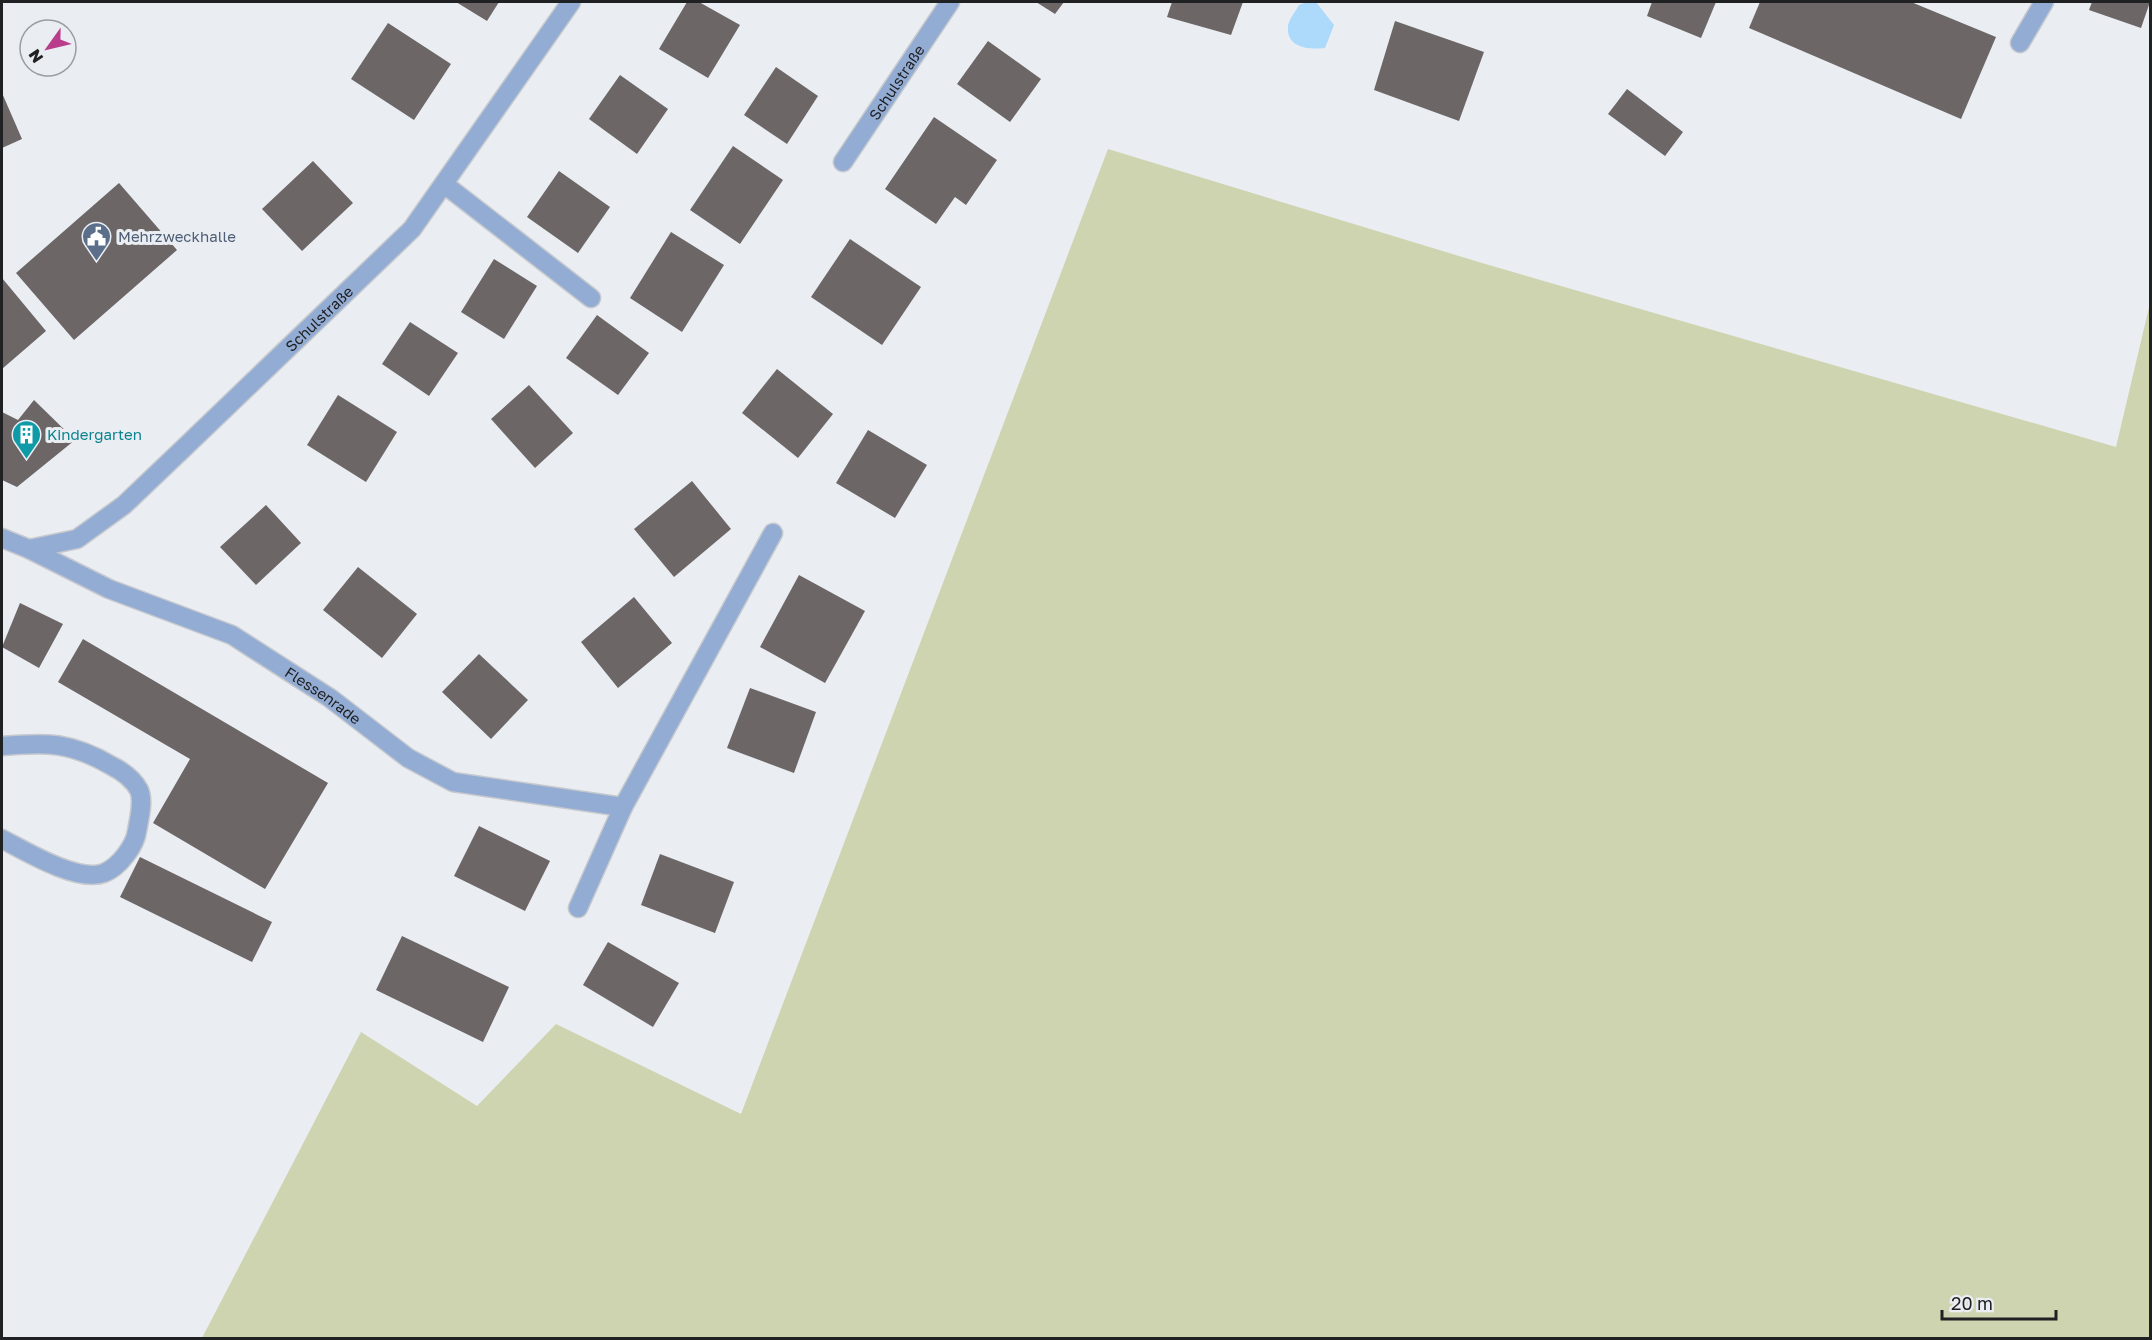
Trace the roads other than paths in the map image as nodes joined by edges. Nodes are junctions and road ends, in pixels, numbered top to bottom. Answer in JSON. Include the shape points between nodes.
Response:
{"nodes":[{"id":1,"x":571,"y":2,"type":"edge"},
{"id":2,"x":950,"y":2,"type":"edge"},
{"id":3,"x":2044,"y":2,"type":"edge"},
{"id":4,"x":2020,"y":43,"type":"dead end"},
{"id":5,"x":843,"y":162,"type":"dead end"},
{"id":6,"x":444,"y":184,"type":"junction"},
{"id":7,"x":591,"y":298,"type":"dead end"},
{"id":8,"x":773,"y":533,"type":"dead end"},
{"id":9,"x":2,"y":538,"type":"edge"},
{"id":10,"x":29,"y":549,"type":"junction"},
{"id":11,"x":2,"y":746,"type":"edge"},
{"id":12,"x":623,"y":807,"type":"junction"},
{"id":13,"x":2,"y":839,"type":"edge"},
{"id":14,"x":578,"y":908,"type":"dead end"}],
"edges":[{"from":1,"to":6,"type":"street","name":"Schulstraße"},
{"from":2,"to":5,"type":"street","name":"Schulstraße"},
{"from":3,"to":4,"type":"street"},
{"from":6,"to":7,"type":"street"},
{"from":6,"to":10,"type":"street","name":"Schulstraße","via":[[412,229],[124,505],[77,539]]},
{"from":8,"to":12,"type":"street"},
{"from":9,"to":10,"type":"street"},
{"from":10,"to":12,"type":"street","name":"Flessenrade","via":[[109,589],[232,635],[330,698],[408,758],[453,782]]},
{"from":11,"to":13,"type":"street","via":[[42,742],[92,754],[125,773],[139,790],[141,802],[136,838],[122,859],[104,874],[76,873],[51,865]]},
{"from":12,"to":14,"type":"street"}]}
